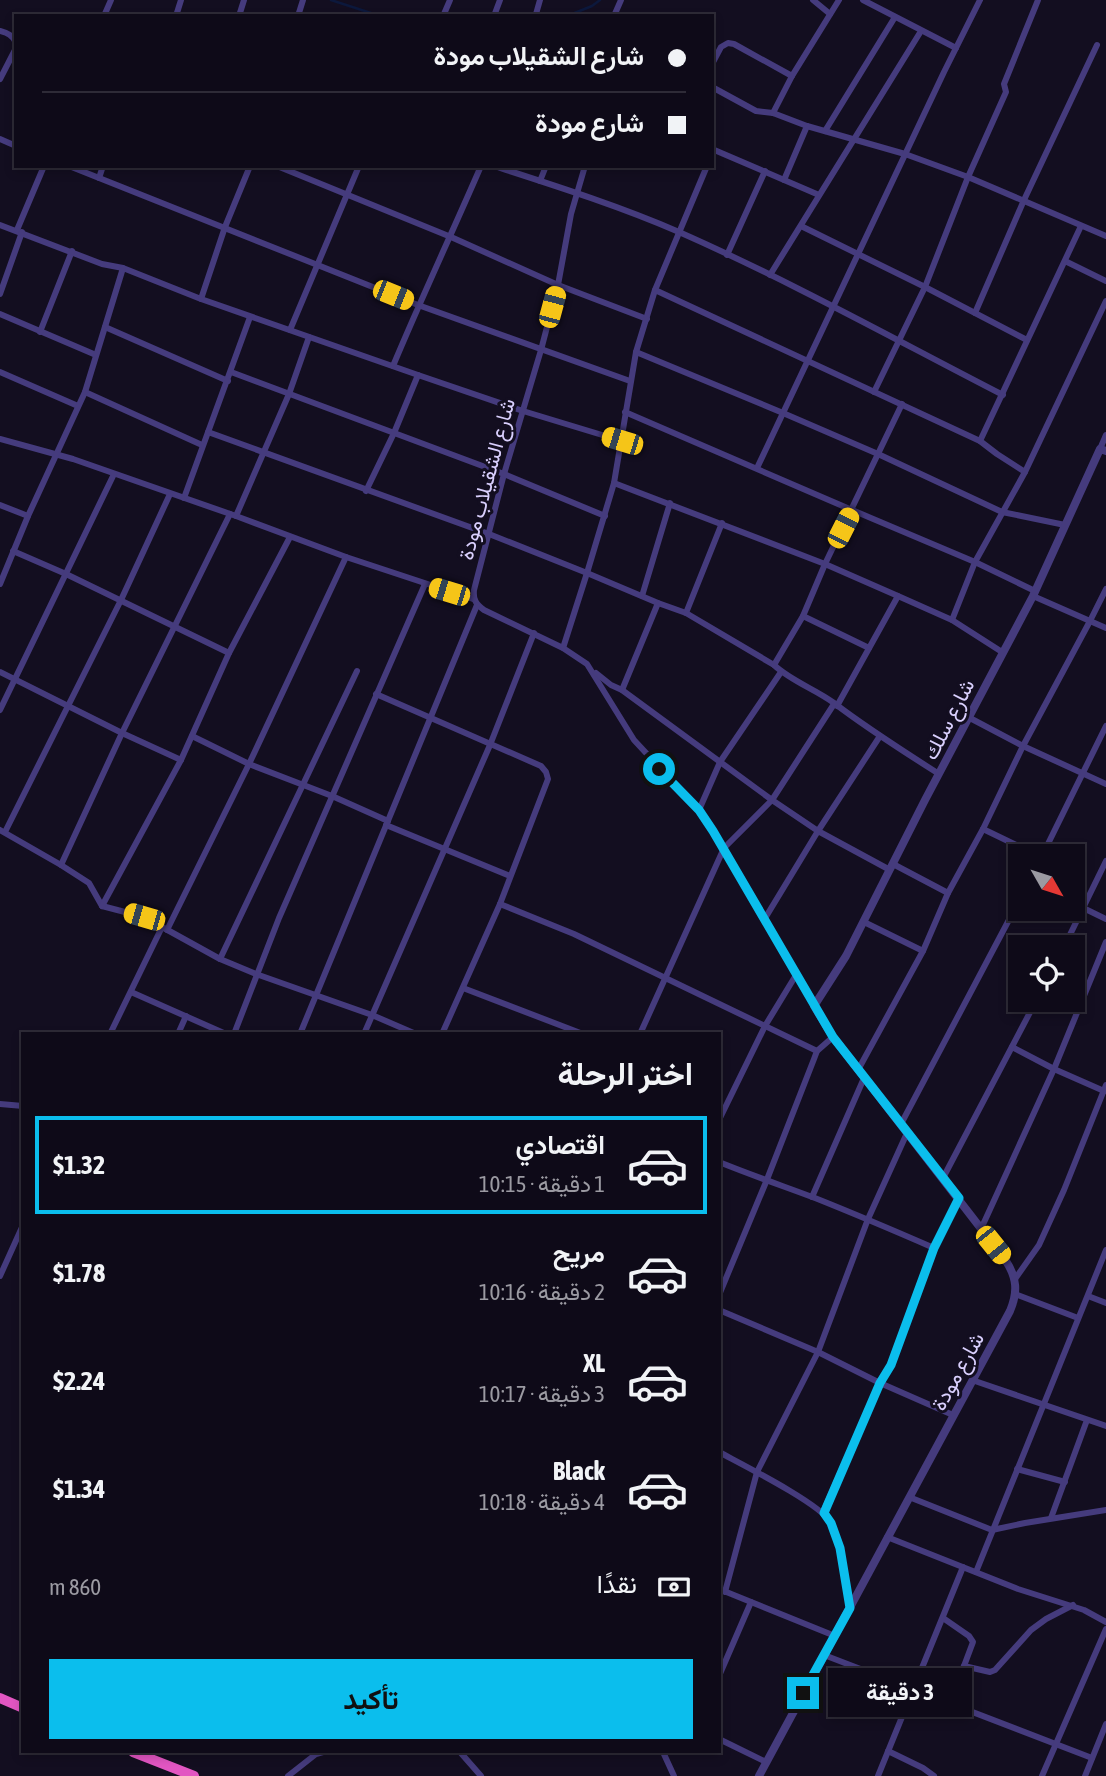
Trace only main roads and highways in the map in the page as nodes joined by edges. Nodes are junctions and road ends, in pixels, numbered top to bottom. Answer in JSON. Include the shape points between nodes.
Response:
{"nodes":[{"id":1,"x":0,"y":1698,"type":"edge"},
{"id":2,"x":21,"y":1707,"type":"edge"},
{"id":3,"x":137,"y":1753,"type":"edge"},
{"id":4,"x":171,"y":1772,"type":"edge"},
{"id":5,"x":194,"y":1776,"type":"edge"}],
"edges":[{"from":1,"to":2,"type":"highway"},
{"from":3,"to":4,"type":"highway"},
{"from":4,"to":5,"type":"highway"}]}
